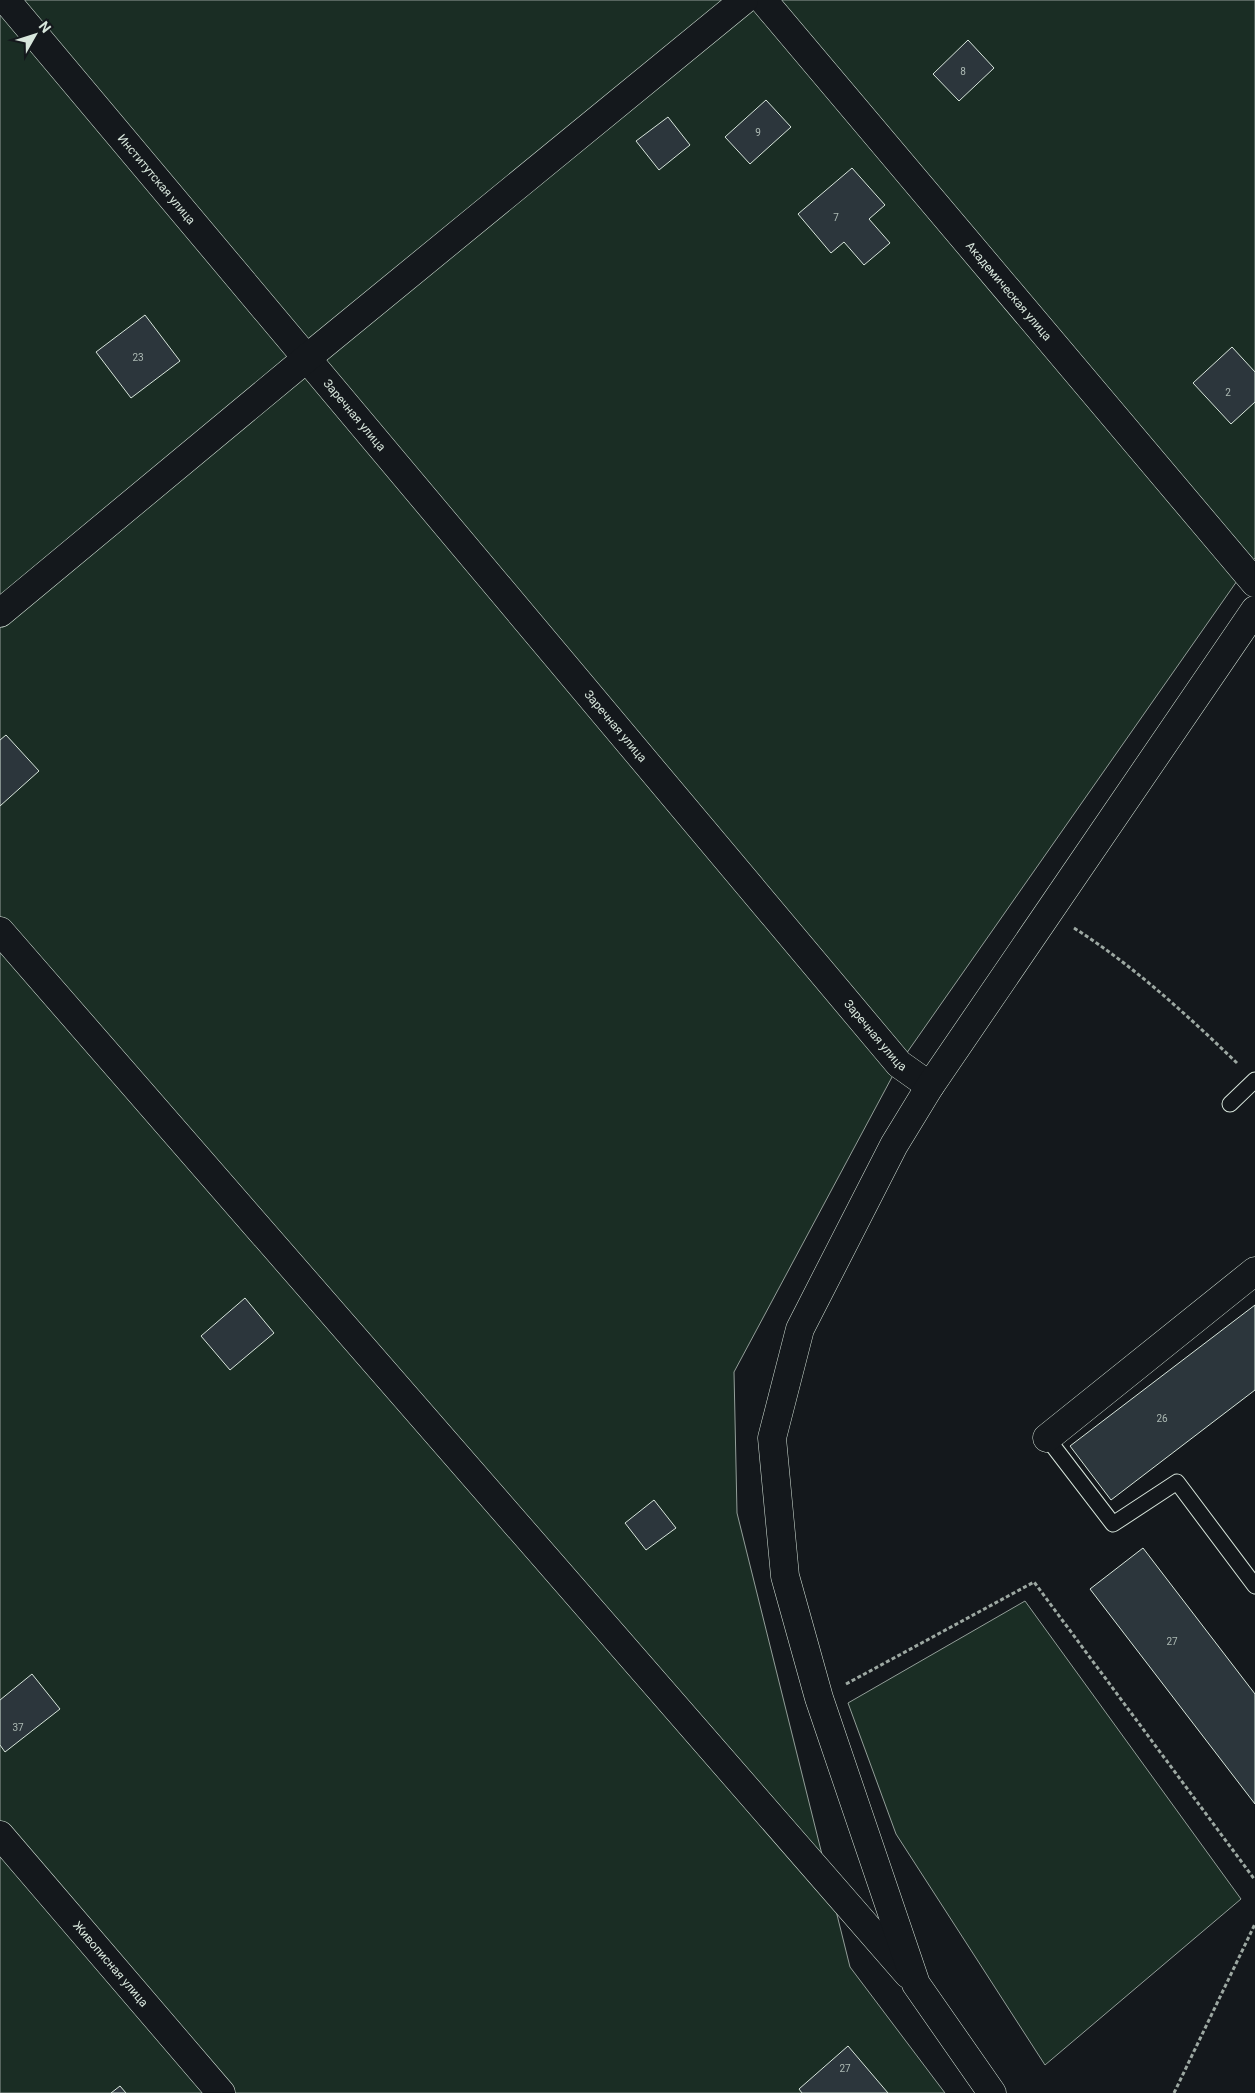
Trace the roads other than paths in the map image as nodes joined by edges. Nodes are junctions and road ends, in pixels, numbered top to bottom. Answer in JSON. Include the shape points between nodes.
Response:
{"nodes":[{"id":1,"x":6,"y":0,"type":"edge"},
{"id":2,"x":744,"y":0,"type":"edge"},
{"id":3,"x":763,"y":0,"type":"edge"},
{"id":4,"x":307,"y":358,"type":"junction"},
{"id":5,"x":1255,"y":583,"type":"edge"},
{"id":6,"x":1255,"y":610,"type":"edge"},
{"id":7,"x":0,"y":613,"type":"edge"},
{"id":8,"x":0,"y":931,"type":"edge"},
{"id":9,"x":1255,"y":1080,"type":"edge"},
{"id":10,"x":930,"y":1086,"type":"junction"},
{"id":11,"x":1230,"y":1104,"type":"dead end"},
{"id":12,"x":1255,"y":1270,"type":"edge"},
{"id":13,"x":1047,"y":1438,"type":"joint"},
{"id":14,"x":1255,"y":1586,"type":"edge"},
{"id":15,"x":0,"y":1835,"type":"edge"},
{"id":16,"x":916,"y":1984,"type":"junction"},
{"id":17,"x":221,"y":2093,"type":"edge"},
{"id":18,"x":992,"y":2093,"type":"edge"}],
"edges":[{"from":1,"to":4,"type":"street","name":"Институтская улица"},
{"from":2,"to":4,"type":"street"},
{"from":3,"to":5,"type":"street","name":"Академическая улица"},
{"from":4,"to":7,"type":"street"},
{"from":4,"to":10,"type":"street","name":"Заречная улица","via":[[899,1064]]},
{"from":6,"to":10,"type":"street"},
{"from":8,"to":16,"type":"street"},
{"from":9,"to":11,"type":"lane"},
{"from":10,"to":16,"type":"street","via":[[894,1144],[800,1329],[772,1438],[785,1576],[819,1698]]},
{"from":12,"to":13,"type":"street"},
{"from":13,"to":14,"type":"lane","via":[[1113,1524],[1177,1482]]},
{"from":15,"to":17,"type":"street","name":"Живописная улица"},
{"from":16,"to":18,"type":"street"}]}
